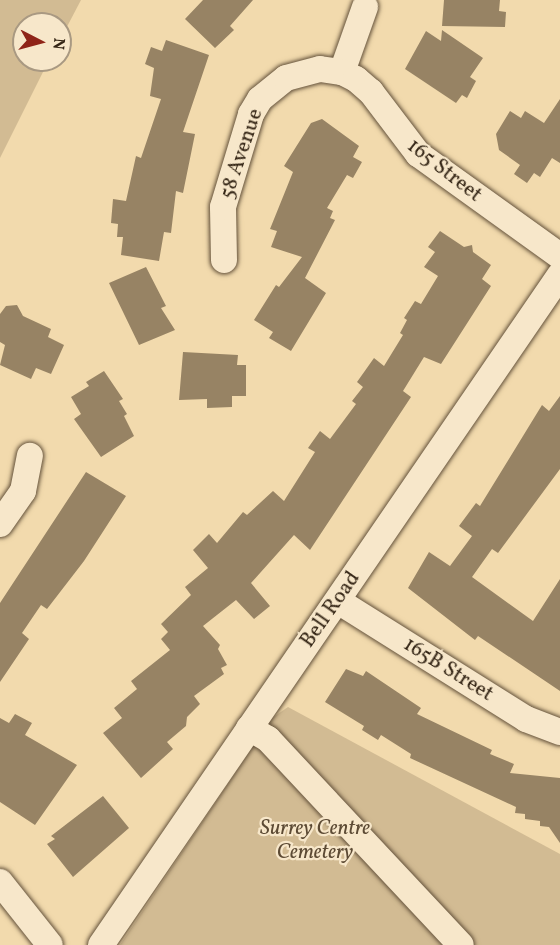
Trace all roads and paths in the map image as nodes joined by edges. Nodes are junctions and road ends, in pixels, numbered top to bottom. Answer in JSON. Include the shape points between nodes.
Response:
{"nodes":[{"id":1,"x":365,"y":7,"type":"dead end"},
{"id":2,"x":342,"y":72,"type":"junction"},
{"id":3,"x":560,"y":256,"type":"edge"},
{"id":4,"x":224,"y":260,"type":"dead end"},
{"id":5,"x":560,"y":275,"type":"edge"},
{"id":6,"x":30,"y":456,"type":"dead end"},
{"id":7,"x":0,"y":524,"type":"edge"},
{"id":8,"x":338,"y":601,"type":"junction"},
{"id":9,"x":249,"y":728,"type":"junction"},
{"id":10,"x":560,"y":732,"type":"edge"},
{"id":11,"x":0,"y":882,"type":"edge"},
{"id":12,"x":51,"y":945,"type":"edge"},
{"id":13,"x":101,"y":945,"type":"edge"},
{"id":14,"x":461,"y":945,"type":"edge"}],
"edges":[{"from":1,"to":2,"type":"street"},
{"from":2,"to":3,"type":"street","name":"165 Street","via":[[371,92],[418,154]]},
{"from":2,"to":4,"type":"street","name":"58 Avenue","via":[[320,69],[286,78],[260,99],[251,114],[223,207]]},
{"from":5,"to":8,"type":"street","name":"Bell Road"},
{"from":6,"to":7,"type":"street","via":[[22,491]]},
{"from":8,"to":9,"type":"street","name":"Bell Road"},
{"from":8,"to":10,"type":"street","name":"165B Street","via":[[526,719]]},
{"from":9,"to":13,"type":"street","name":"Bell Road"},
{"from":9,"to":14,"type":"street","via":[[268,739]]},
{"from":11,"to":12,"type":"street"}]}
